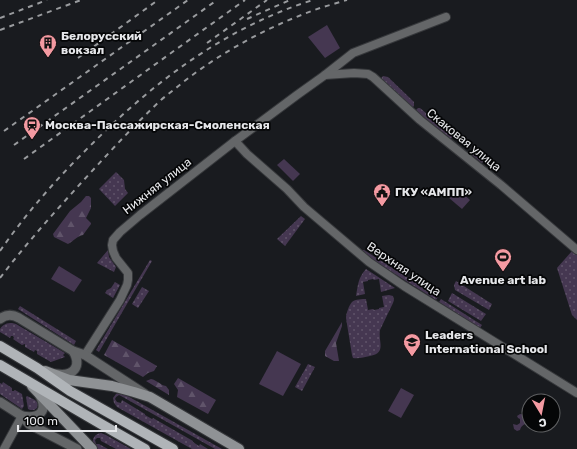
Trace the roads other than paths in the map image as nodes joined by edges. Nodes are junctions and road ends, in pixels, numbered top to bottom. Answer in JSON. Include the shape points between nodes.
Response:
{"nodes":[{"id":1,"x":446,"y":17,"type":"dead end"},
{"id":2,"x":327,"y":75,"type":"junction"},
{"id":3,"x":235,"y":141,"type":"junction"},
{"id":4,"x":577,"y":250,"type":"edge"},
{"id":5,"x":0,"y":319,"type":"edge"},
{"id":6,"x":0,"y":346,"type":"edge"},
{"id":7,"x":73,"y":351,"type":"junction"},
{"id":8,"x":85,"y":355,"type":"junction"},
{"id":9,"x":0,"y":366,"type":"edge"},
{"id":10,"x":37,"y":368,"type":"junction"},
{"id":11,"x":75,"y":370,"type":"junction"},
{"id":12,"x":51,"y":373,"type":"junction"},
{"id":13,"x":32,"y":386,"type":"junction"},
{"id":14,"x":577,"y":393,"type":"edge"},
{"id":15,"x":150,"y":397,"type":"junction"},
{"id":16,"x":0,"y":402,"type":"edge"},
{"id":17,"x":22,"y":416,"type":"junction"},
{"id":18,"x":4,"y":449,"type":"edge"},
{"id":19,"x":77,"y":449,"type":"edge"},
{"id":20,"x":92,"y":449,"type":"edge"},
{"id":21,"x":145,"y":449,"type":"edge"},
{"id":22,"x":173,"y":449,"type":"edge"},
{"id":23,"x":239,"y":449,"type":"edge"}],
"edges":[{"from":1,"to":2,"type":"street","name":"Нижняя улица","via":[[353,52]]},
{"from":2,"to":3,"type":"street","name":"Нижняя улица"},
{"from":2,"to":4,"type":"street","name":"Скаковая улица","via":[[362,73],[374,77],[420,120]]},
{"from":3,"to":8,"type":"street","name":"Нижняя улица","via":[[140,215],[113,240],[116,258],[128,273],[127,285]]},
{"from":3,"to":14,"type":"street","name":"Верхняя улица","via":[[304,207],[369,262]]},
{"from":5,"to":7,"type":"street","via":[[8,315],[16,316]]},
{"from":6,"to":10,"type":"main road"},
{"from":7,"to":8,"type":"street"},
{"from":7,"to":11,"type":"street","via":[[77,364]]},
{"from":8,"to":11,"type":"street"},
{"from":8,"to":15,"type":"street"},
{"from":9,"to":13,"type":"main road"},
{"from":10,"to":12,"type":"main road"},
{"from":10,"to":22,"type":"main road","via":[[70,391]]},
{"from":11,"to":12,"type":"street","via":[[67,375]]},
{"from":12,"to":15,"type":"main road","via":[[69,380],[112,386]]},
{"from":13,"to":17,"type":"street","via":[[43,402],[42,411],[31,418]]},
{"from":13,"to":20,"type":"main road"},
{"from":13,"to":21,"type":"main road"},
{"from":15,"to":23,"type":"main road"},
{"from":16,"to":17,"type":"street"},
{"from":17,"to":18,"type":"street"},
{"from":17,"to":19,"type":"street","via":[[30,424]]}]}
